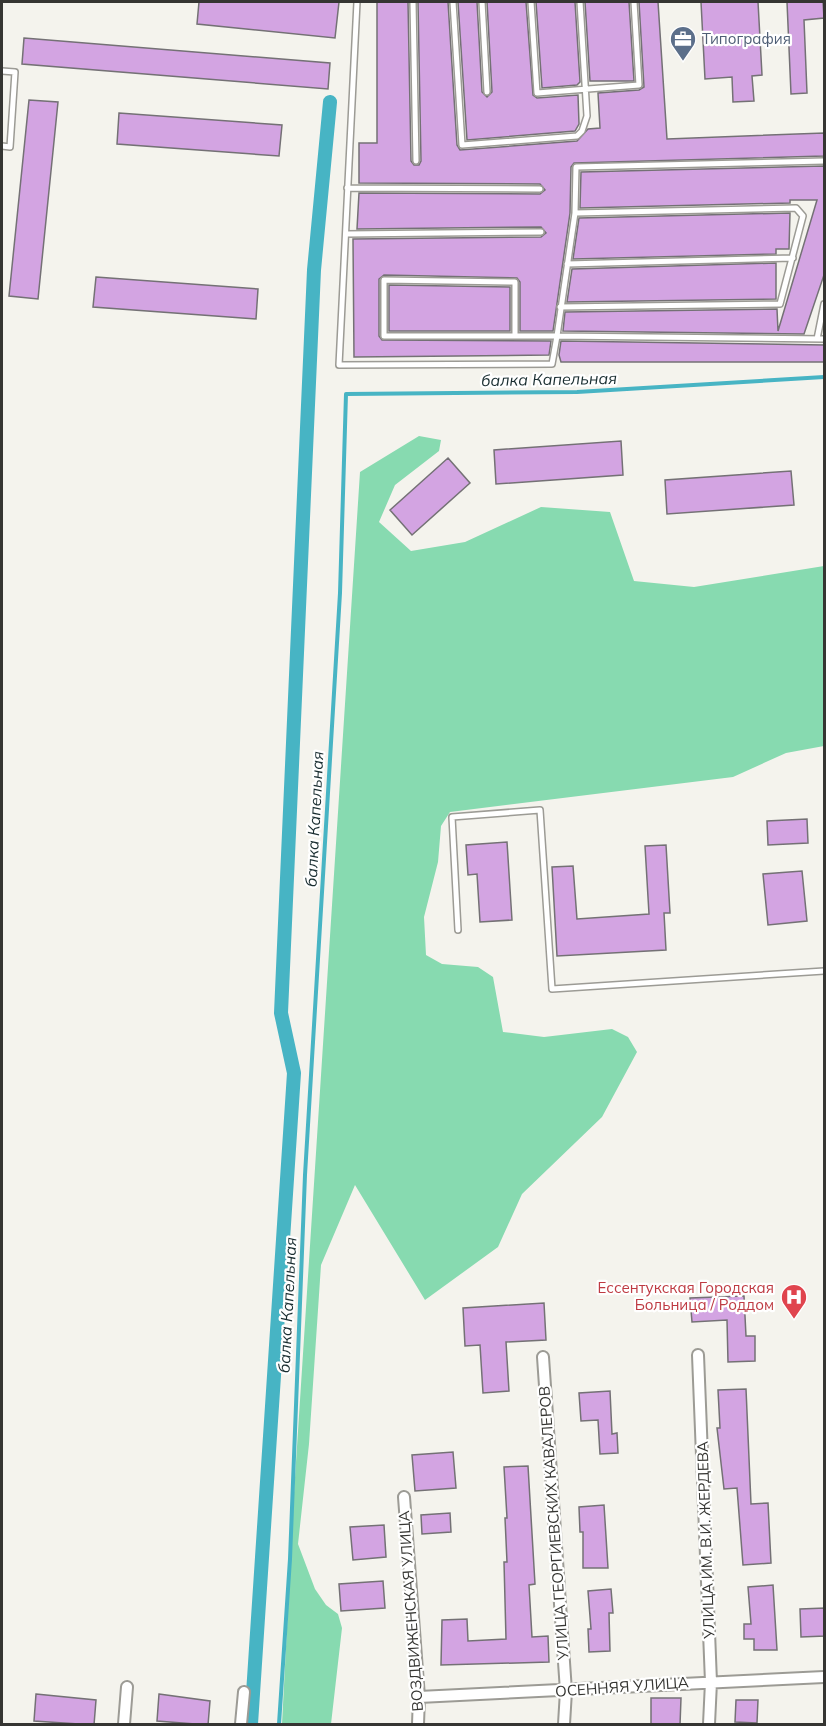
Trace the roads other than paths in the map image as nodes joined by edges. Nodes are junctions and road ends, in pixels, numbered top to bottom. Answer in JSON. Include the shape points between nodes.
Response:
{"nodes":[{"id":1,"x":357,"y":2,"type":"edge"},
{"id":2,"x":413,"y":2,"type":"edge"},
{"id":3,"x":453,"y":2,"type":"edge"},
{"id":4,"x":482,"y":2,"type":"edge"},
{"id":5,"x":531,"y":2,"type":"edge"},
{"id":6,"x":580,"y":2,"type":"edge"},
{"id":7,"x":634,"y":2,"type":"edge"},
{"id":8,"x":2,"y":71,"type":"edge"},
{"id":9,"x":586,"y":90,"type":"junction"},
{"id":10,"x":487,"y":92,"type":"dead end"},
{"id":11,"x":2,"y":146,"type":"edge"},
{"id":12,"x":416,"y":161,"type":"dead end"},
{"id":13,"x":825,"y":161,"type":"edge"},
{"id":14,"x":347,"y":188,"type":"junction"},
{"id":15,"x":540,"y":189,"type":"dead end"},
{"id":16,"x":575,"y":213,"type":"junction"},
{"id":17,"x":541,"y":232,"type":"dead end"},
{"id":18,"x":346,"y":234,"type":"junction"},
{"id":19,"x":793,"y":258,"type":"junction"},
{"id":20,"x":567,"y":264,"type":"junction"},
{"id":21,"x":825,"y":303,"type":"edge"},
{"id":22,"x":560,"y":307,"type":"junction"},
{"id":23,"x":515,"y":336,"type":"junction"},
{"id":24,"x":557,"y":336,"type":"junction"},
{"id":25,"x":817,"y":339,"type":"junction"},
{"id":26,"x":825,"y":339,"type":"edge"},
{"id":27,"x":458,"y":930,"type":"dead end"},
{"id":28,"x":825,"y":971,"type":"edge"},
{"id":29,"x":698,"y":1355,"type":"dead end"},
{"id":30,"x":543,"y":1357,"type":"dead end"},
{"id":31,"x":404,"y":1497,"type":"dead end"},
{"id":32,"x":825,"y":1677,"type":"edge"},
{"id":33,"x":711,"y":1682,"type":"junction"},
{"id":34,"x":127,"y":1687,"type":"dead end"},
{"id":35,"x":566,"y":1691,"type":"junction"},
{"id":36,"x":243,"y":1692,"type":"dead end"},
{"id":37,"x":419,"y":1697,"type":"junction"},
{"id":38,"x":124,"y":1725,"type":"edge"},
{"id":39,"x":241,"y":1725,"type":"edge"},
{"id":40,"x":418,"y":1725,"type":"edge"},
{"id":41,"x":564,"y":1725,"type":"edge"},
{"id":42,"x":709,"y":1725,"type":"edge"}],
"edges":[{"from":1,"to":14,"type":"lane"},
{"from":2,"to":12,"type":"lane"},
{"from":3,"to":9,"type":"lane","via":[[462,145],[577,135],[587,116]]},
{"from":4,"to":10,"type":"lane"},
{"from":5,"to":9,"type":"lane","via":[[537,93]]},
{"from":6,"to":9,"type":"lane"},
{"from":7,"to":9,"type":"lane","via":[[639,85]]},
{"from":8,"to":11,"type":"lane","via":[[15,72],[10,147]]},
{"from":13,"to":16,"type":"lane","via":[[576,167]]},
{"from":14,"to":15,"type":"lane"},
{"from":14,"to":18,"type":"lane"},
{"from":16,"to":19,"type":"lane","via":[[796,208],[803,216]]},
{"from":16,"to":20,"type":"lane"},
{"from":17,"to":18,"type":"lane"},
{"from":18,"to":24,"type":"lane","via":[[339,365],[552,364]]},
{"from":19,"to":20,"type":"lane"},
{"from":19,"to":22,"type":"lane","via":[[780,304]]},
{"from":20,"to":22,"type":"lane"},
{"from":21,"to":25,"type":"lane"},
{"from":22,"to":24,"type":"lane"},
{"from":23,"to":23,"type":"lane","via":[[384,336],[384,280],[515,282]]},
{"from":23,"to":24,"type":"lane"},
{"from":24,"to":25,"type":"lane"},
{"from":25,"to":26,"type":"lane"},
{"from":27,"to":28,"type":"lane","via":[[452,817],[540,810],[552,989]]},
{"from":29,"to":33,"type":"street","name":"УЛИЦА ИМ. В.И. ЖЕРДЕВА"},
{"from":30,"to":35,"type":"street","name":"УЛИЦА ГЕОРГИЕВСКИХ КАВАЛЕРОВ"},
{"from":31,"to":37,"type":"street","name":"ВОЗДВИЖЕНСКАЯ УЛИЦА"},
{"from":32,"to":33,"type":"street","name":"ОСЕННЯЯ УЛИЦА"},
{"from":33,"to":35,"type":"street","name":"ОСЕННЯЯ УЛИЦА"},
{"from":33,"to":42,"type":"street","name":"УЛИЦА ИМ. В.И. ЖЕРДЕВА"},
{"from":34,"to":38,"type":"street"},
{"from":35,"to":37,"type":"street","name":"ОСЕННЯЯ УЛИЦА"},
{"from":35,"to":41,"type":"street","name":"УЛИЦА ГЕОРГИЕВСКИХ КАВАЛЕРОВ"},
{"from":36,"to":39,"type":"street"},
{"from":37,"to":40,"type":"street","name":"ВОЗДВИЖЕНСКАЯ УЛИЦА"}]}
